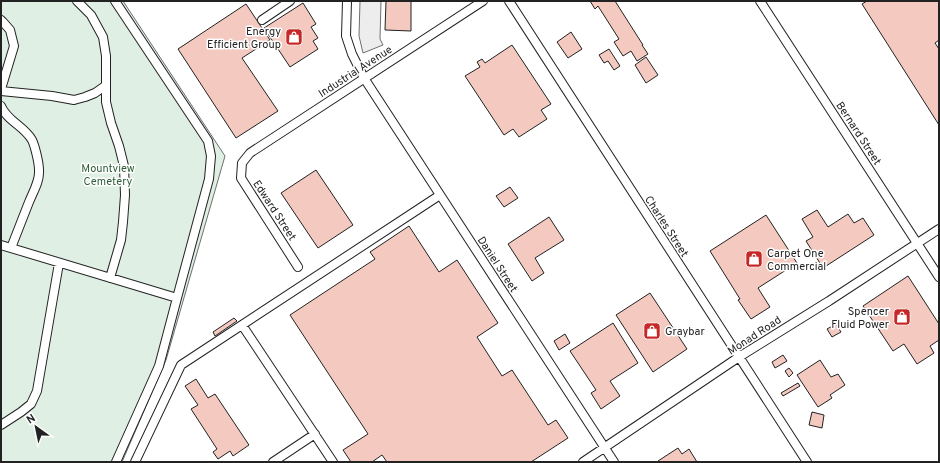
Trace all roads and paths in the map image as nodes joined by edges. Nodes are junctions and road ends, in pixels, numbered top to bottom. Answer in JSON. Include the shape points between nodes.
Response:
{"nodes":[{"id":1,"x":77,"y":1,"type":"edge"},
{"id":2,"x":115,"y":1,"type":"edge"},
{"id":3,"x":290,"y":1,"type":"edge"},
{"id":4,"x":347,"y":1,"type":"edge"},
{"id":5,"x":483,"y":1,"type":"edge"},
{"id":6,"x":509,"y":1,"type":"edge"},
{"id":7,"x":760,"y":1,"type":"edge"},
{"id":8,"x":1,"y":20,"type":"edge"},
{"id":9,"x":262,"y":20,"type":"dead end"},
{"id":10,"x":364,"y":78,"type":"junction"},
{"id":11,"x":106,"y":86,"type":"junction"},
{"id":12,"x":1,"y":90,"type":"edge"},
{"id":13,"x":1,"y":106,"type":"edge"},
{"id":14,"x":242,"y":163,"type":"joint"},
{"id":15,"x":440,"y":195,"type":"junction"},
{"id":16,"x":939,"y":229,"type":"edge"},
{"id":17,"x":918,"y":243,"type":"junction"},
{"id":18,"x":1,"y":245,"type":"edge"},
{"id":19,"x":11,"y":248,"type":"junction"},
{"id":20,"x":60,"y":263,"type":"junction"},
{"id":21,"x":298,"y":267,"type":"dead end"},
{"id":22,"x":939,"y":277,"type":"edge"},
{"id":23,"x":110,"y":278,"type":"junction"},
{"id":24,"x":177,"y":298,"type":"junction"},
{"id":25,"x":242,"y":325,"type":"junction"},
{"id":26,"x":739,"y":357,"type":"junction"},
{"id":27,"x":1,"y":425,"type":"edge"},
{"id":28,"x":315,"y":434,"type":"junction"},
{"id":29,"x":604,"y":448,"type":"junction"},
{"id":30,"x":116,"y":462,"type":"edge"},
{"id":31,"x":135,"y":462,"type":"edge"},
{"id":32,"x":273,"y":462,"type":"edge"},
{"id":33,"x":333,"y":462,"type":"edge"},
{"id":34,"x":583,"y":462,"type":"edge"},
{"id":35,"x":614,"y":462,"type":"edge"},
{"id":36,"x":807,"y":462,"type":"edge"}],
"edges":[{"from":1,"to":11,"type":"street","via":[[91,16],[103,37]]},
{"from":2,"to":24,"type":"street","via":[[208,141],[211,156],[209,179]]},
{"from":3,"to":9,"type":"street"},
{"from":4,"to":10,"type":"street","name":"Daniel Street","via":[[346,36]]},
{"from":5,"to":10,"type":"street","name":"Industrial Avenue"},
{"from":6,"to":26,"type":"street","name":"Charles Street"},
{"from":7,"to":17,"type":"street","name":"Bernard Street"},
{"from":8,"to":12,"type":"street","via":[[10,30],[14,46]]},
{"from":10,"to":14,"type":"street","name":"Industrial Avenue","via":[[250,153]]},
{"from":10,"to":15,"type":"street","name":"Daniel Street"},
{"from":11,"to":12,"type":"street","via":[[74,100]]},
{"from":11,"to":23,"type":"street","via":[[106,102],[124,166],[121,240]]},
{"from":13,"to":19,"type":"street","via":[[10,119],[32,140],[39,170]]},
{"from":14,"to":21,"type":"street","name":"Edward Street","via":[[241,178]]},
{"from":15,"to":25,"type":"street"},
{"from":15,"to":29,"type":"street","name":"Daniel Street"},
{"from":16,"to":17,"type":"street","name":"Monad Road"},
{"from":17,"to":22,"type":"street","name":"Bernard Street"},
{"from":17,"to":26,"type":"street","name":"Monad Road"},
{"from":18,"to":19,"type":"street"},
{"from":19,"to":20,"type":"street"},
{"from":20,"to":23,"type":"street"},
{"from":20,"to":27,"type":"street","via":[[37,391],[31,404]]},
{"from":23,"to":24,"type":"street"},
{"from":24,"to":30,"type":"street","via":[[159,366]]},
{"from":25,"to":28,"type":"street"},
{"from":25,"to":31,"type":"street","via":[[180,365]]},
{"from":26,"to":29,"type":"street","name":"Monad Road"},
{"from":26,"to":36,"type":"street","name":"Charles Street"},
{"from":28,"to":32,"type":"street"},
{"from":28,"to":33,"type":"street"},
{"from":29,"to":34,"type":"street","name":"Monad Road"},
{"from":29,"to":35,"type":"street","name":"Daniel Street"}]}
